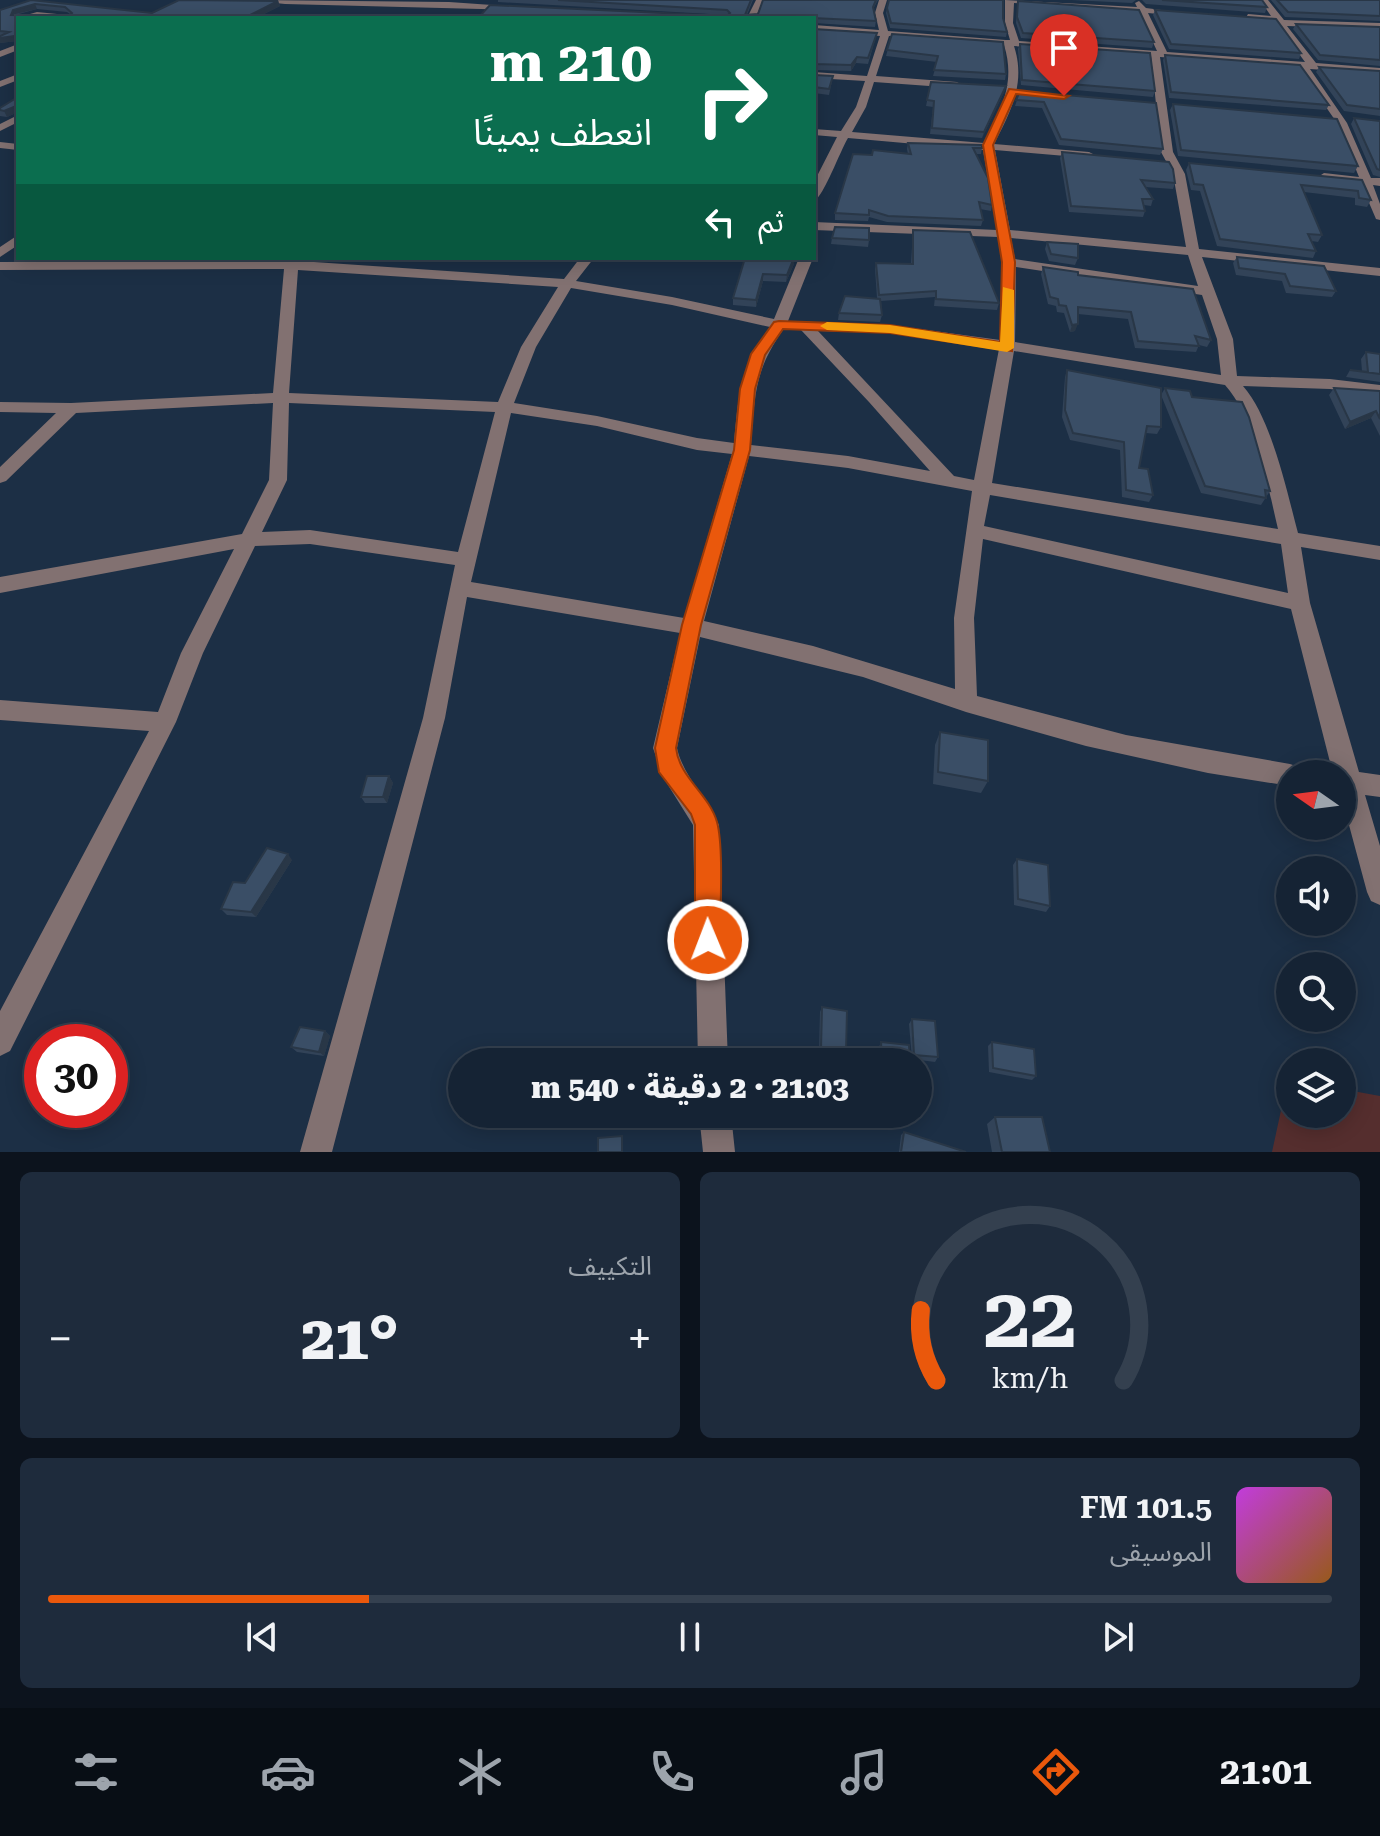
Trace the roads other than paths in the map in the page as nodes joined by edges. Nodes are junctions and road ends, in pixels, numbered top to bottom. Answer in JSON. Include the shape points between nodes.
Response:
{"nodes":[{"id":1,"x":252,"y":0,"type":"edge"},
{"id":2,"x":883,"y":0,"type":"edge"},
{"id":3,"x":1010,"y":0,"type":"edge"},
{"id":4,"x":1138,"y":0,"type":"edge"},
{"id":5,"x":1264,"y":0,"type":"edge"},
{"id":6,"x":413,"y":1,"type":"edge"},
{"id":7,"x":517,"y":4,"type":"edge"},
{"id":8,"x":528,"y":8,"type":"edge"},
{"id":9,"x":1143,"y":11,"type":"junction"},
{"id":10,"x":1196,"y":14,"type":"edge"},
{"id":11,"x":394,"y":16,"type":"edge"},
{"id":12,"x":1238,"y":17,"type":"edge"},
{"id":13,"x":1283,"y":21,"type":"junction"},
{"id":14,"x":1380,"y":26,"type":"edge"},
{"id":15,"x":816,"y":28,"type":"edge"},
{"id":16,"x":885,"y":35,"type":"junction"},
{"id":17,"x":1012,"y":42,"type":"junction"},
{"id":18,"x":1159,"y":53,"type":"junction"},
{"id":19,"x":1306,"y":65,"type":"junction"},
{"id":20,"x":1380,"y":71,"type":"edge"},
{"id":21,"x":816,"y":75,"type":"edge"},
{"id":22,"x":870,"y":81,"type":"junction"},
{"id":23,"x":969,"y":86,"type":"edge"},
{"id":24,"x":816,"y":132,"type":"edge"},
{"id":25,"x":846,"y":134,"type":"junction"},
{"id":26,"x":988,"y":145,"type":"junction"},
{"id":27,"x":1097,"y":156,"type":"edge"},
{"id":28,"x":1318,"y":177,"type":"edge"},
{"id":29,"x":1366,"y":181,"type":"junction"},
{"id":30,"x":1380,"y":182,"type":"edge"},
{"id":31,"x":816,"y":192,"type":"edge"},
{"id":32,"x":1380,"y":216,"type":"edge"},
{"id":33,"x":816,"y":230,"type":"edge"},
{"id":34,"x":1003,"y":235,"type":"junction"},
{"id":35,"x":16,"y":241,"type":"edge"},
{"id":36,"x":1193,"y":252,"type":"junction"},
{"id":37,"x":0,"y":253,"type":"edge"},
{"id":38,"x":585,"y":260,"type":"edge"},
{"id":39,"x":805,"y":260,"type":"edge"},
{"id":40,"x":292,"y":262,"type":"edge"},
{"id":41,"x":1009,"y":262,"type":"junction"},
{"id":42,"x":0,"y":266,"type":"edge"},
{"id":43,"x":1380,"y":272,"type":"edge"},
{"id":44,"x":566,"y":283,"type":"junction"},
{"id":45,"x":1207,"y":291,"type":"junction"},
{"id":46,"x":779,"y":325,"type":"junction"},
{"id":47,"x":805,"y":326,"type":"junction"},
{"id":48,"x":1007,"y":348,"type":"junction"},
{"id":49,"x":1230,"y":381,"type":"junction"},
{"id":50,"x":1380,"y":390,"type":"edge"},
{"id":51,"x":281,"y":398,"type":"junction"},
{"id":52,"x":0,"y":407,"type":"edge"},
{"id":53,"x":504,"y":407,"type":"junction"},
{"id":54,"x":71,"y":408,"type":"junction"},
{"id":55,"x":742,"y":450,"type":"junction"},
{"id":56,"x":0,"y":477,"type":"edge"},
{"id":57,"x":948,"y":481,"type":"junction"},
{"id":58,"x":981,"y":487,"type":"junction"},
{"id":59,"x":974,"y":530,"type":"junction"},
{"id":60,"x":1290,"y":537,"type":"junction"},
{"id":61,"x":250,"y":539,"type":"junction"},
{"id":62,"x":1380,"y":553,"type":"edge"},
{"id":63,"x":466,"y":560,"type":"junction"},
{"id":64,"x":0,"y":585,"type":"edge"},
{"id":65,"x":459,"y":588,"type":"junction"},
{"id":66,"x":1300,"y":603,"type":"junction"},
{"id":67,"x":692,"y":625,"type":"junction"},
{"id":68,"x":966,"y":703,"type":"junction"},
{"id":69,"x":0,"y":710,"type":"edge"},
{"id":70,"x":165,"y":722,"type":"junction"},
{"id":71,"x":1340,"y":760,"type":"edge"},
{"id":72,"x":1276,"y":773,"type":"edge"},
{"id":73,"x":1356,"y":783,"type":"edge"},
{"id":74,"x":1380,"y":786,"type":"edge"},
{"id":75,"x":1356,"y":816,"type":"edge"},
{"id":76,"x":1380,"y":892,"type":"edge"},
{"id":77,"x":0,"y":1041,"type":"edge"},
{"id":78,"x":713,"y":1048,"type":"edge"},
{"id":79,"x":716,"y":1128,"type":"edge"},
{"id":80,"x":316,"y":1152,"type":"edge"},
{"id":81,"x":719,"y":1152,"type":"edge"}],
"edges":[{"from":1,"to":6,"type":"street"},
{"from":2,"to":16,"type":"street","via":[[879,13]]},
{"from":3,"to":9,"type":"street"},
{"from":3,"to":17,"type":"street"},
{"from":4,"to":9,"type":"street"},
{"from":5,"to":13,"type":"street"},
{"from":6,"to":7,"type":"street"},
{"from":6,"to":11,"type":"street"},
{"from":7,"to":8,"type":"street"},
{"from":9,"to":10,"type":"street"},
{"from":9,"to":18,"type":"street"},
{"from":12,"to":13,"type":"street"},
{"from":13,"to":14,"type":"street"},
{"from":13,"to":19,"type":"street"},
{"from":15,"to":16,"type":"street"},
{"from":16,"to":17,"type":"street"},
{"from":16,"to":22,"type":"street"},
{"from":17,"to":18,"type":"street"},
{"from":17,"to":26,"type":"street","via":[[1014,89]]},
{"from":18,"to":19,"type":"street"},
{"from":18,"to":36,"type":"street","via":[[1167,152],[1179,174]]},
{"from":19,"to":20,"type":"street"},
{"from":19,"to":29,"type":"street","via":[[1328,95]]},
{"from":21,"to":22,"type":"street"},
{"from":22,"to":23,"type":"street"},
{"from":22,"to":25,"type":"street"},
{"from":24,"to":25,"type":"street"},
{"from":25,"to":26,"type":"street"},
{"from":25,"to":31,"type":"street"},
{"from":26,"to":27,"type":"street"},
{"from":26,"to":34,"type":"street"},
{"from":28,"to":29,"type":"street"},
{"from":29,"to":30,"type":"street"},
{"from":29,"to":32,"type":"street"},
{"from":33,"to":34,"type":"street"},
{"from":34,"to":36,"type":"street"},
{"from":34,"to":41,"type":"street"},
{"from":35,"to":37,"type":"street"},
{"from":36,"to":43,"type":"street"},
{"from":36,"to":45,"type":"street"},
{"from":38,"to":44,"type":"street"},
{"from":39,"to":46,"type":"street"},
{"from":40,"to":42,"type":"street"},
{"from":40,"to":44,"type":"street"},
{"from":40,"to":51,"type":"street"},
{"from":41,"to":45,"type":"street"},
{"from":41,"to":48,"type":"street"},
{"from":44,"to":46,"type":"street"},
{"from":44,"to":53,"type":"street"},
{"from":45,"to":49,"type":"street","via":[[1225,339]]},
{"from":46,"to":47,"type":"street"},
{"from":46,"to":55,"type":"street","via":[[753,368]]},
{"from":47,"to":48,"type":"street","via":[[890,329]]},
{"from":47,"to":57,"type":"street"},
{"from":48,"to":49,"type":"street"},
{"from":48,"to":58,"type":"street"},
{"from":49,"to":50,"type":"street"},
{"from":49,"to":60,"type":"street","via":[[1243,396],[1264,446]]},
{"from":51,"to":53,"type":"street"},
{"from":51,"to":54,"type":"street"},
{"from":51,"to":61,"type":"street","via":[[278,480]]},
{"from":52,"to":54,"type":"street"},
{"from":53,"to":55,"type":"street"},
{"from":53,"to":63,"type":"street"},
{"from":54,"to":56,"type":"street"},
{"from":55,"to":57,"type":"street"},
{"from":55,"to":67,"type":"street"},
{"from":57,"to":58,"type":"street"},
{"from":58,"to":59,"type":"street"},
{"from":58,"to":60,"type":"street"},
{"from":59,"to":66,"type":"street"},
{"from":59,"to":68,"type":"street","via":[[964,618]]},
{"from":60,"to":62,"type":"street"},
{"from":60,"to":66,"type":"street"},
{"from":61,"to":63,"type":"street","via":[[310,537]]},
{"from":61,"to":64,"type":"street"},
{"from":61,"to":70,"type":"street","via":[[192,653]]},
{"from":63,"to":65,"type":"street"},
{"from":65,"to":67,"type":"street"},
{"from":65,"to":80,"type":"street","via":[[434,718]]},
{"from":66,"to":71,"type":"street"},
{"from":67,"to":68,"type":"street","via":[[862,667]]},
{"from":67,"to":78,"type":"street","via":[[665,748],[667,765],[706,825]]},
{"from":68,"to":72,"type":"street","via":[[1132,748]]},
{"from":69,"to":70,"type":"street"},
{"from":70,"to":77,"type":"street"},
{"from":73,"to":74,"type":"street"},
{"from":75,"to":76,"type":"street"},
{"from":79,"to":81,"type":"street"}]}
